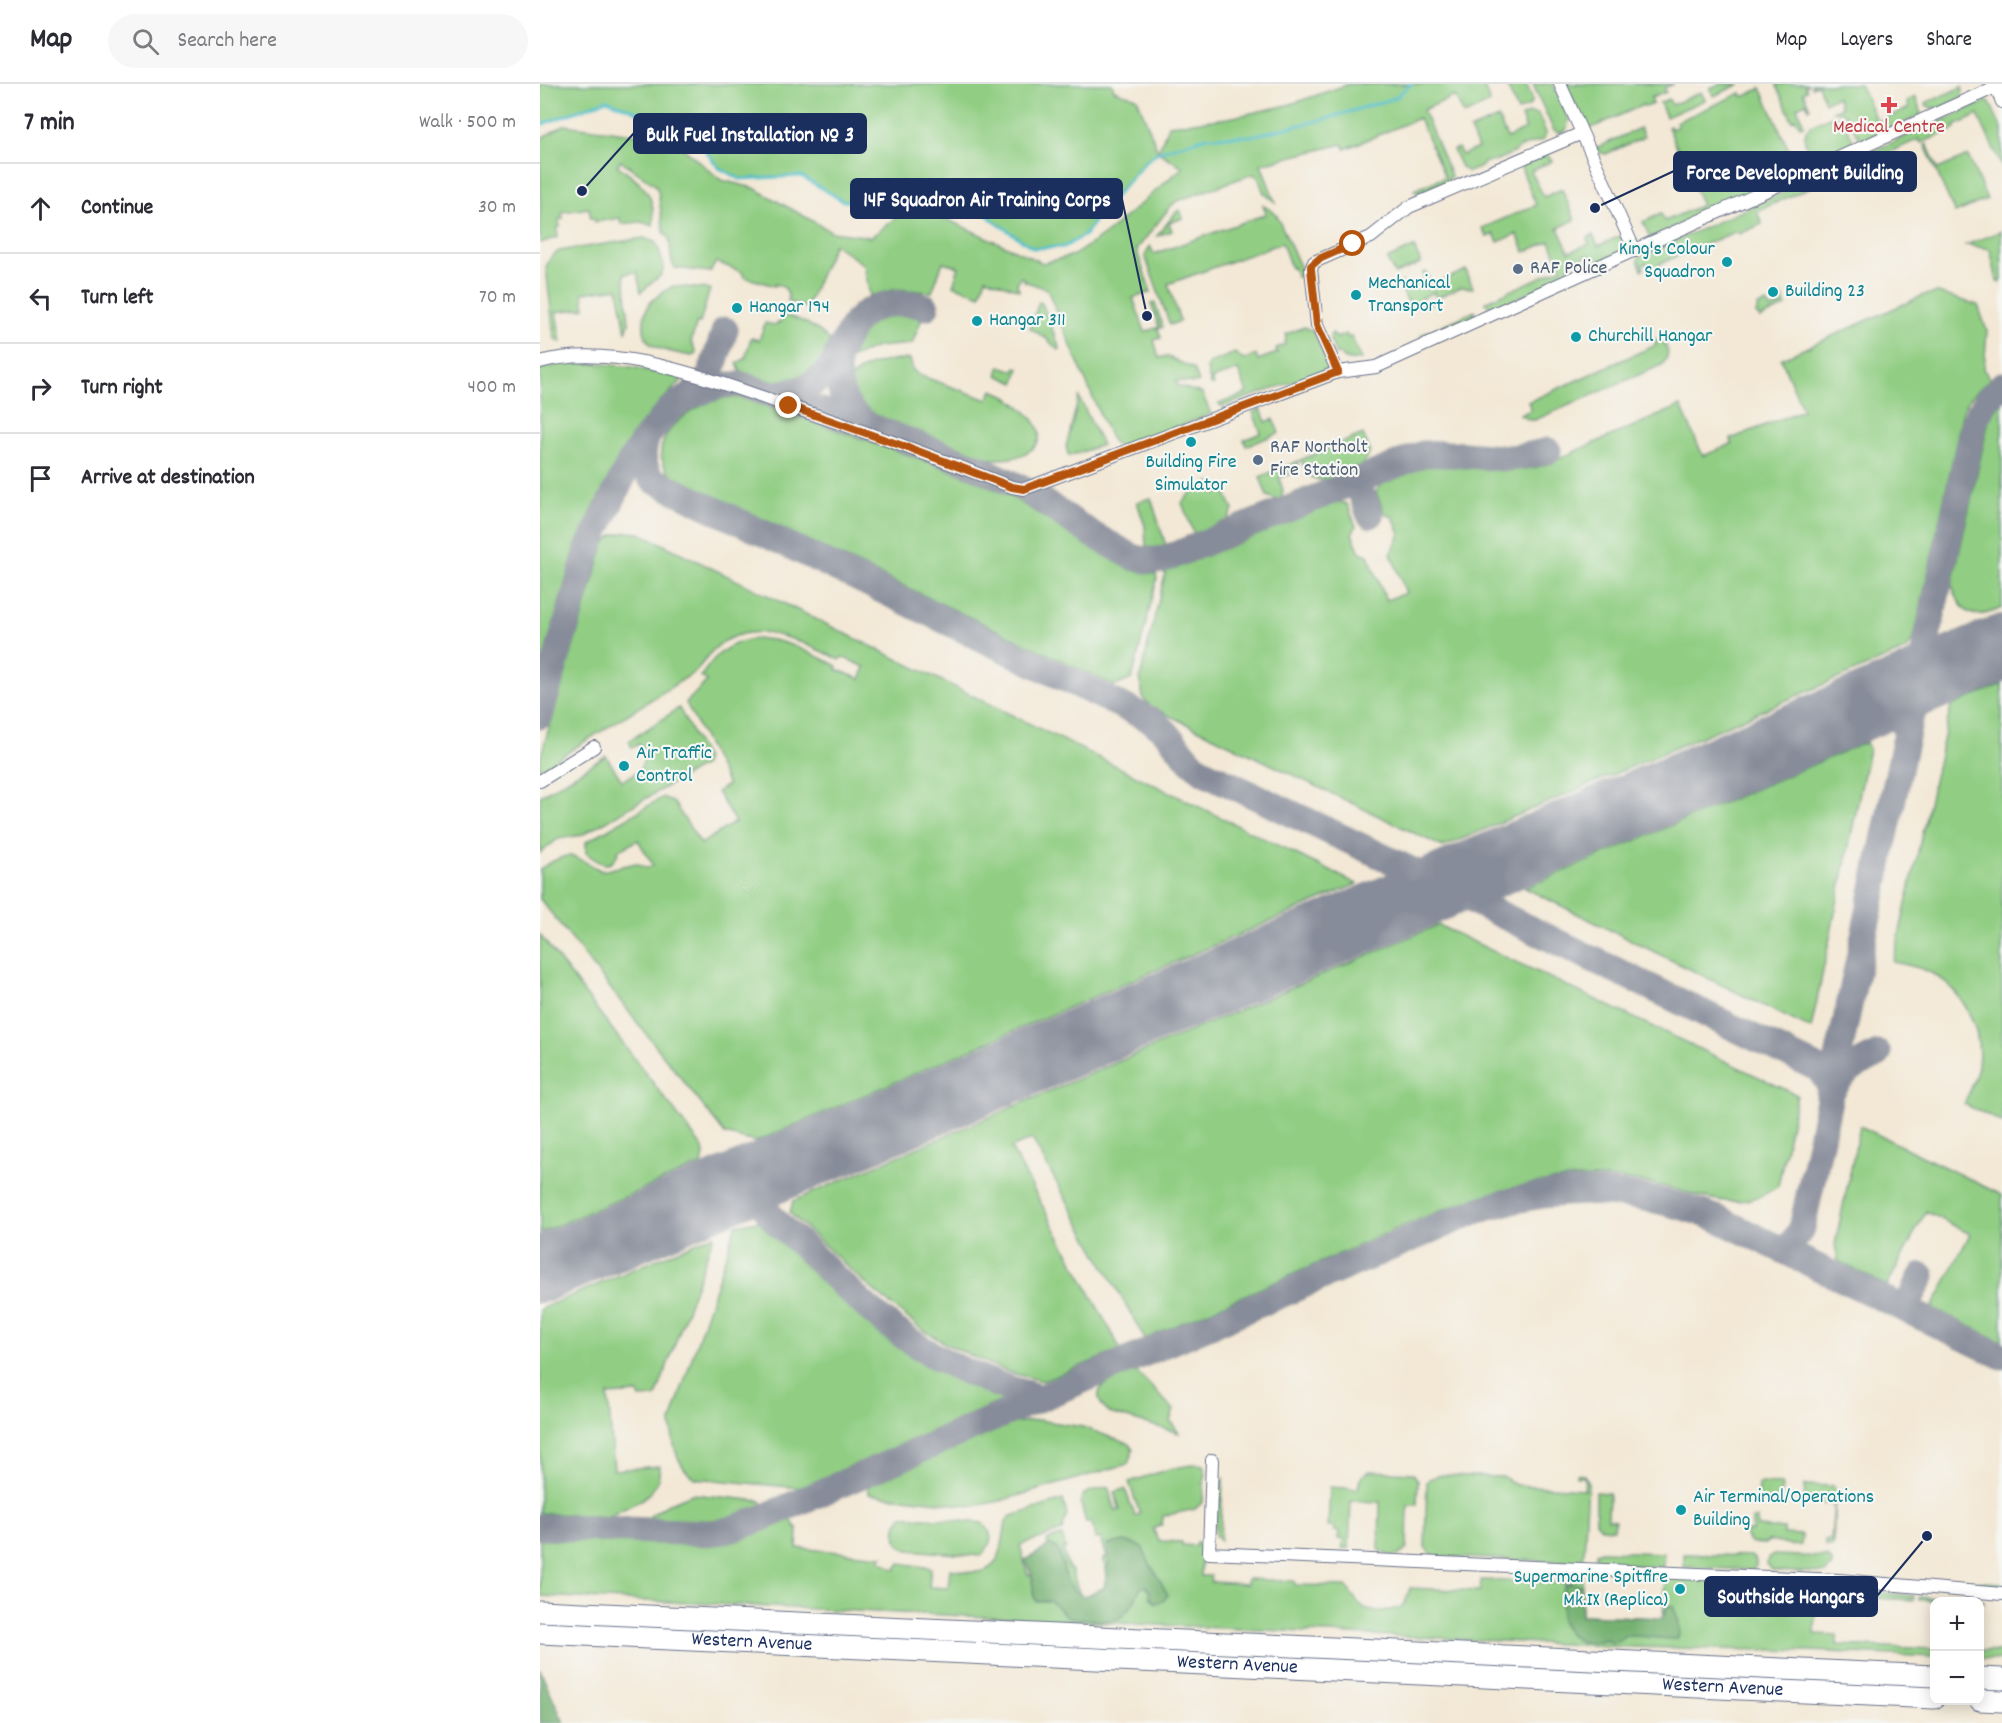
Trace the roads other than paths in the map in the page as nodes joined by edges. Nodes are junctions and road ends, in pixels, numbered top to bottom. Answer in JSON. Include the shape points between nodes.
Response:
{"nodes":[{"id":1,"x":1560,"y":84,"type":"edge"},
{"id":2,"x":1999,"y":86,"type":"edge"},
{"id":3,"x":2002,"y":102,"type":"edge"},
{"id":4,"x":1582,"y":133,"type":"junction"},
{"id":5,"x":1635,"y":251,"type":"junction"},
{"id":6,"x":540,"y":362,"type":"edge"},
{"id":7,"x":1338,"y":372,"type":"junction"},
{"id":8,"x":594,"y":747,"type":"dead end"},
{"id":9,"x":540,"y":781,"type":"edge"},
{"id":10,"x":1212,"y":1460,"type":"dead end"},
{"id":11,"x":2002,"y":1594,"type":"edge"},
{"id":12,"x":540,"y":1611,"type":"edge"},
{"id":13,"x":540,"y":1633,"type":"edge"},
{"id":14,"x":1930,"y":1676,"type":"edge"},
{"id":15,"x":1984,"y":1678,"type":"edge"},
{"id":16,"x":2002,"y":1678,"type":"edge"},
{"id":17,"x":1930,"y":1698,"type":"edge"},
{"id":18,"x":1984,"y":1700,"type":"edge"},
{"id":19,"x":2002,"y":1701,"type":"edge"}],
"edges":[{"from":1,"to":4,"type":"street"},
{"from":2,"to":3,"type":"street"},
{"from":2,"to":5,"type":"street"},
{"from":4,"to":5,"type":"street"},
{"from":4,"to":7,"type":"street","via":[[1409,207],[1371,237],[1314,262],[1311,269],[1317,325]]},
{"from":5,"to":7,"type":"street","via":[[1376,367]]},
{"from":6,"to":7,"type":"street","via":[[597,357],[633,360],[687,373],[855,428],[1021,489]]},
{"from":8,"to":9,"type":"street"},
{"from":10,"to":11,"type":"street","via":[[1209,1553],[1834,1580]]},
{"from":12,"to":14,"type":"highway","name":"Western Avenue"},
{"from":13,"to":17,"type":"highway","name":"Western Avenue"},
{"from":15,"to":16,"type":"highway"},
{"from":18,"to":19,"type":"highway"}]}
